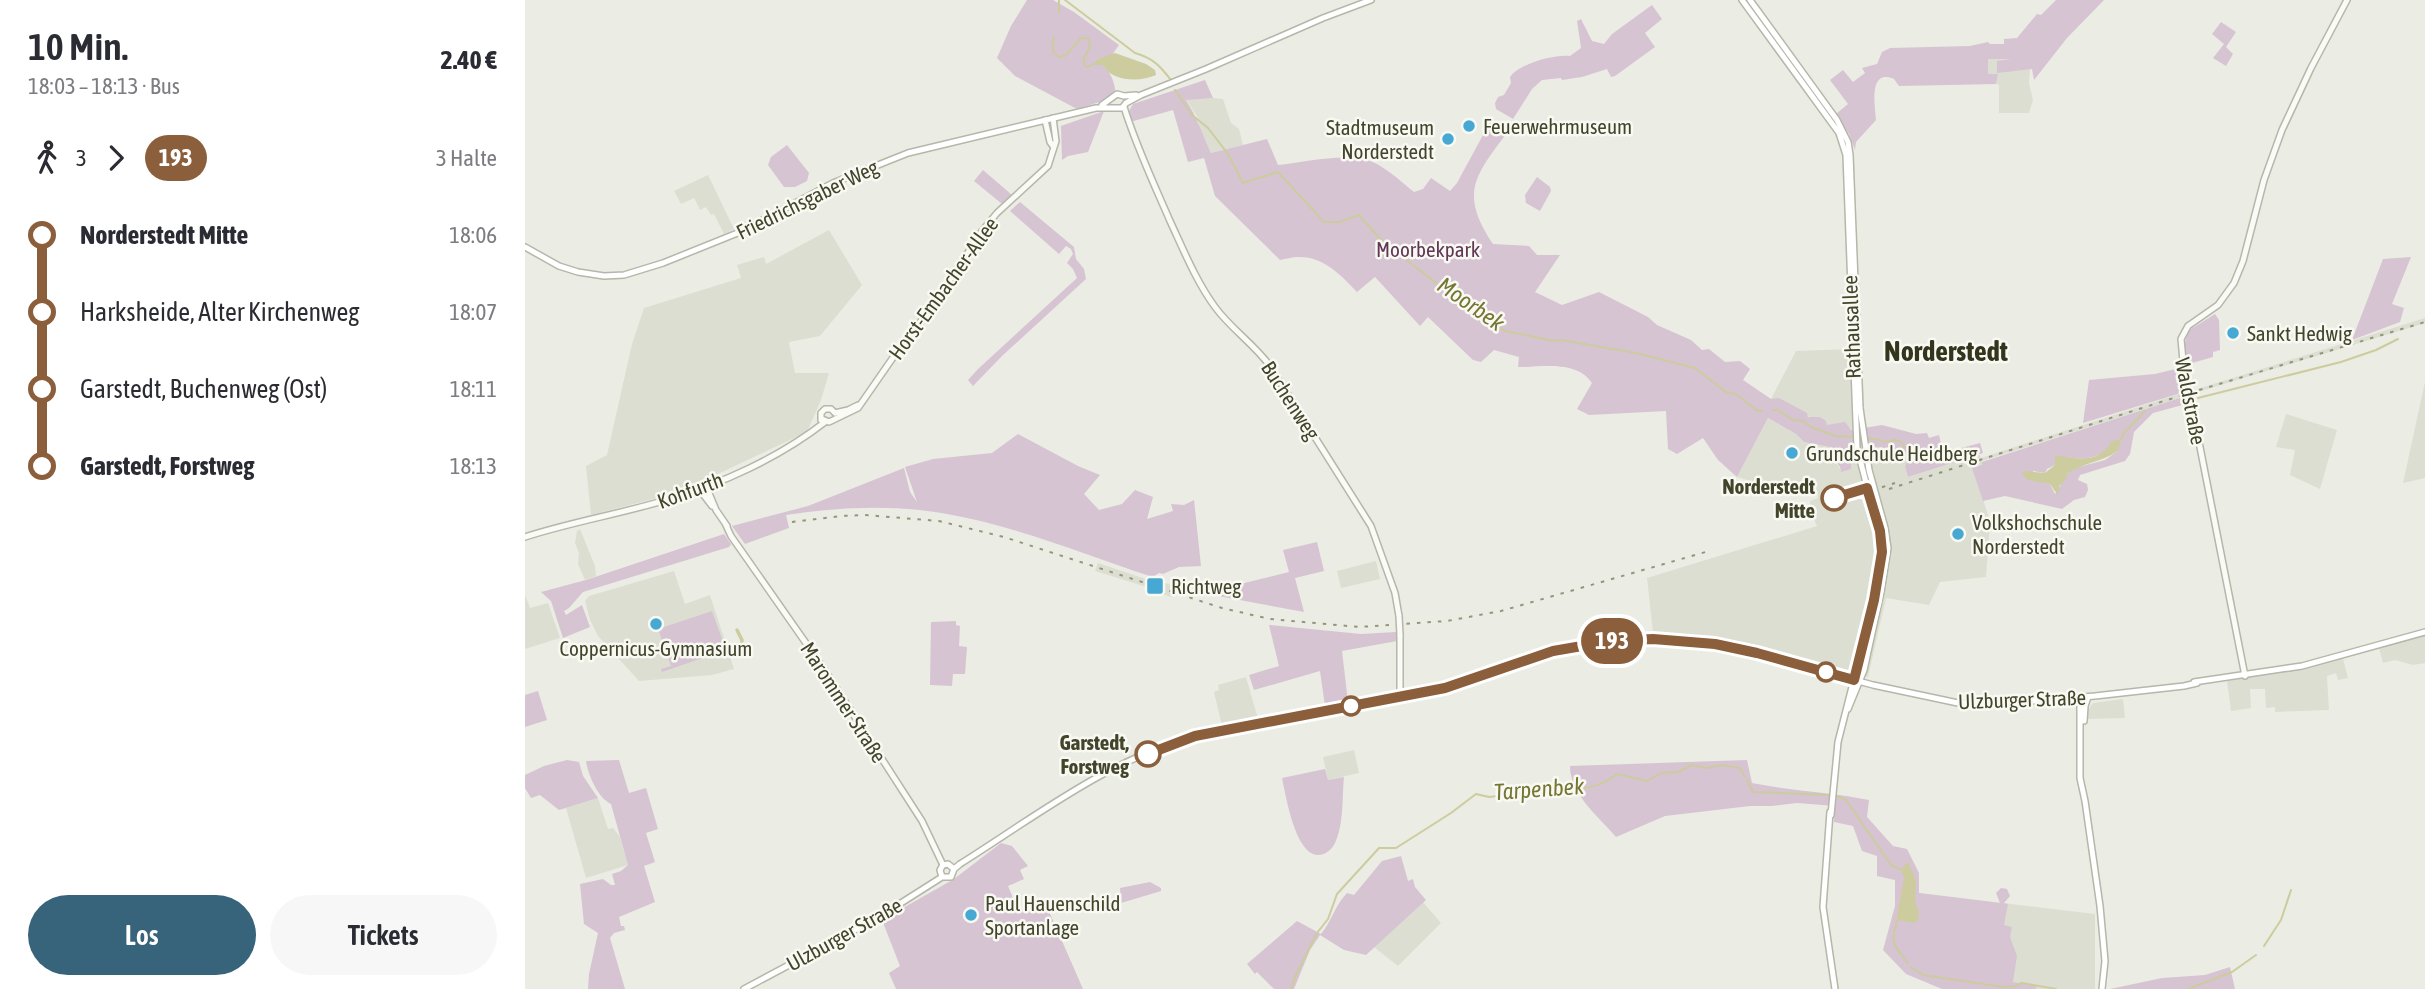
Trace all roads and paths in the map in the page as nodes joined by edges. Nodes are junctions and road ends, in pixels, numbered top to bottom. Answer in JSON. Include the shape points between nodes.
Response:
{"nodes":[{"id":1,"x":1371,"y":0,"type":"edge"},
{"id":2,"x":1742,"y":0,"type":"edge"},
{"id":3,"x":1750,"y":0,"type":"edge"},
{"id":4,"x":2347,"y":0,"type":"edge"},
{"id":5,"x":1120,"y":103,"type":"junction"},
{"id":6,"x":1053,"y":118,"type":"junction"},
{"id":7,"x":1045,"y":120,"type":"junction"},
{"id":8,"x":1053,"y":146,"type":"junction"},
{"id":9,"x":525,"y":247,"type":"edge"},
{"id":10,"x":834,"y":416,"type":"junction"},
{"id":11,"x":824,"y":420,"type":"junction"},
{"id":12,"x":1858,"y":428,"type":"junction"},
{"id":13,"x":702,"y":488,"type":"junction"},
{"id":14,"x":525,"y":537,"type":"edge"},
{"id":15,"x":2425,"y":632,"type":"edge"},
{"id":16,"x":2245,"y":676,"type":"junction"},
{"id":17,"x":1857,"y":680,"type":"junction"},
{"id":18,"x":2088,"y":697,"type":"junction"},
{"id":19,"x":1400,"y":698,"type":"junction"},
{"id":20,"x":2080,"y":698,"type":"junction"},
{"id":21,"x":2081,"y":736,"type":"junction"},
{"id":22,"x":943,"y":865,"type":"junction"},
{"id":23,"x":954,"y":869,"type":"junction"},
{"id":24,"x":942,"y":877,"type":"junction"},
{"id":25,"x":744,"y":989,"type":"edge"},
{"id":26,"x":1835,"y":989,"type":"edge"},
{"id":27,"x":2102,"y":989,"type":"edge"}],
"edges":[{"from":1,"to":5,"type":"main road"},
{"from":2,"to":12,"type":"main road","name":"Rathausallee","via":[[1844,143]]},
{"from":3,"to":12,"type":"main road","name":"Rathausallee","via":[[1848,142]]},
{"from":4,"to":16,"type":"street","name":"Waldstraße","via":[[2282,130],[2234,283],[2218,305],[2188,326],[2181,339],[2185,388]]},
{"from":5,"to":6,"type":"main road","name":"Friedrichsgaber Weg"},
{"from":5,"to":19,"type":"street","name":"Buchenweg","bridge":true,"via":[[1206,294],[1265,359],[1371,526],[1399,616]]},
{"from":6,"to":7,"type":"main road","name":"Friedrichsgaber Weg"},
{"from":6,"to":8,"type":"street","name":"Horst-Embacher-Allee"},
{"from":7,"to":8,"type":"street"},
{"from":7,"to":9,"type":"main road","name":"Friedrichsgaber Weg","via":[[932,146],[882,163],[833,183],[750,228],[624,275],[578,272]]},
{"from":8,"to":10,"type":"street","name":"Horst-Embacher-Allee","via":[[1048,166],[982,231],[936,303],[861,403],[854,411]]},
{"from":10,"to":11,"type":"street","name":"Kohfurth","via":[[830,422]]},
{"from":10,"to":11,"type":"street","via":[[831,409],[825,409],[821,413]]},
{"from":11,"to":13,"type":"street","name":"Kohfurth","via":[[804,437]]},
{"from":12,"to":17,"type":"main road","name":"Rathausallee","via":[[1857,448],[1883,548]]},
{"from":12,"to":17,"type":"main road","name":"Rathausallee","via":[[1888,551]]},
{"from":13,"to":14,"type":"street","name":"Kohfurth"},
{"from":13,"to":22,"type":"street","name":"Marommer Straße","via":[[922,821]]},
{"from":15,"to":16,"type":"main road","name":"Ulzburger Straße","via":[[2319,662]]},
{"from":16,"to":18,"type":"main road","name":"Ulzburger Straße"},
{"from":17,"to":19,"type":"main road","name":"Ulzburger Straße","via":[[1715,644],[1639,639],[1553,651],[1445,688]]},
{"from":17,"to":20,"type":"main road","name":"Ulzburger Straße","via":[[1958,703]]},
{"from":17,"to":26,"type":"main road","via":[[1837,749],[1824,900]]},
{"from":18,"to":20,"type":"main road","name":"Ulzburger Straße"},
{"from":18,"to":21,"type":"main road"},
{"from":19,"to":23,"type":"main road","name":"Ulzburger Straße","via":[[1179,741],[1077,788]]},
{"from":20,"to":21,"type":"main road"},
{"from":21,"to":27,"type":"main road","via":[[2080,778],[2098,889]]},
{"from":22,"to":23,"type":"main road"},
{"from":22,"to":24,"type":"main road"},
{"from":23,"to":24,"type":"main road","name":"Ulzburger Straße","via":[[951,877]]},
{"from":24,"to":25,"type":"main road","name":"Ulzburger Straße","via":[[879,917]]}]}
